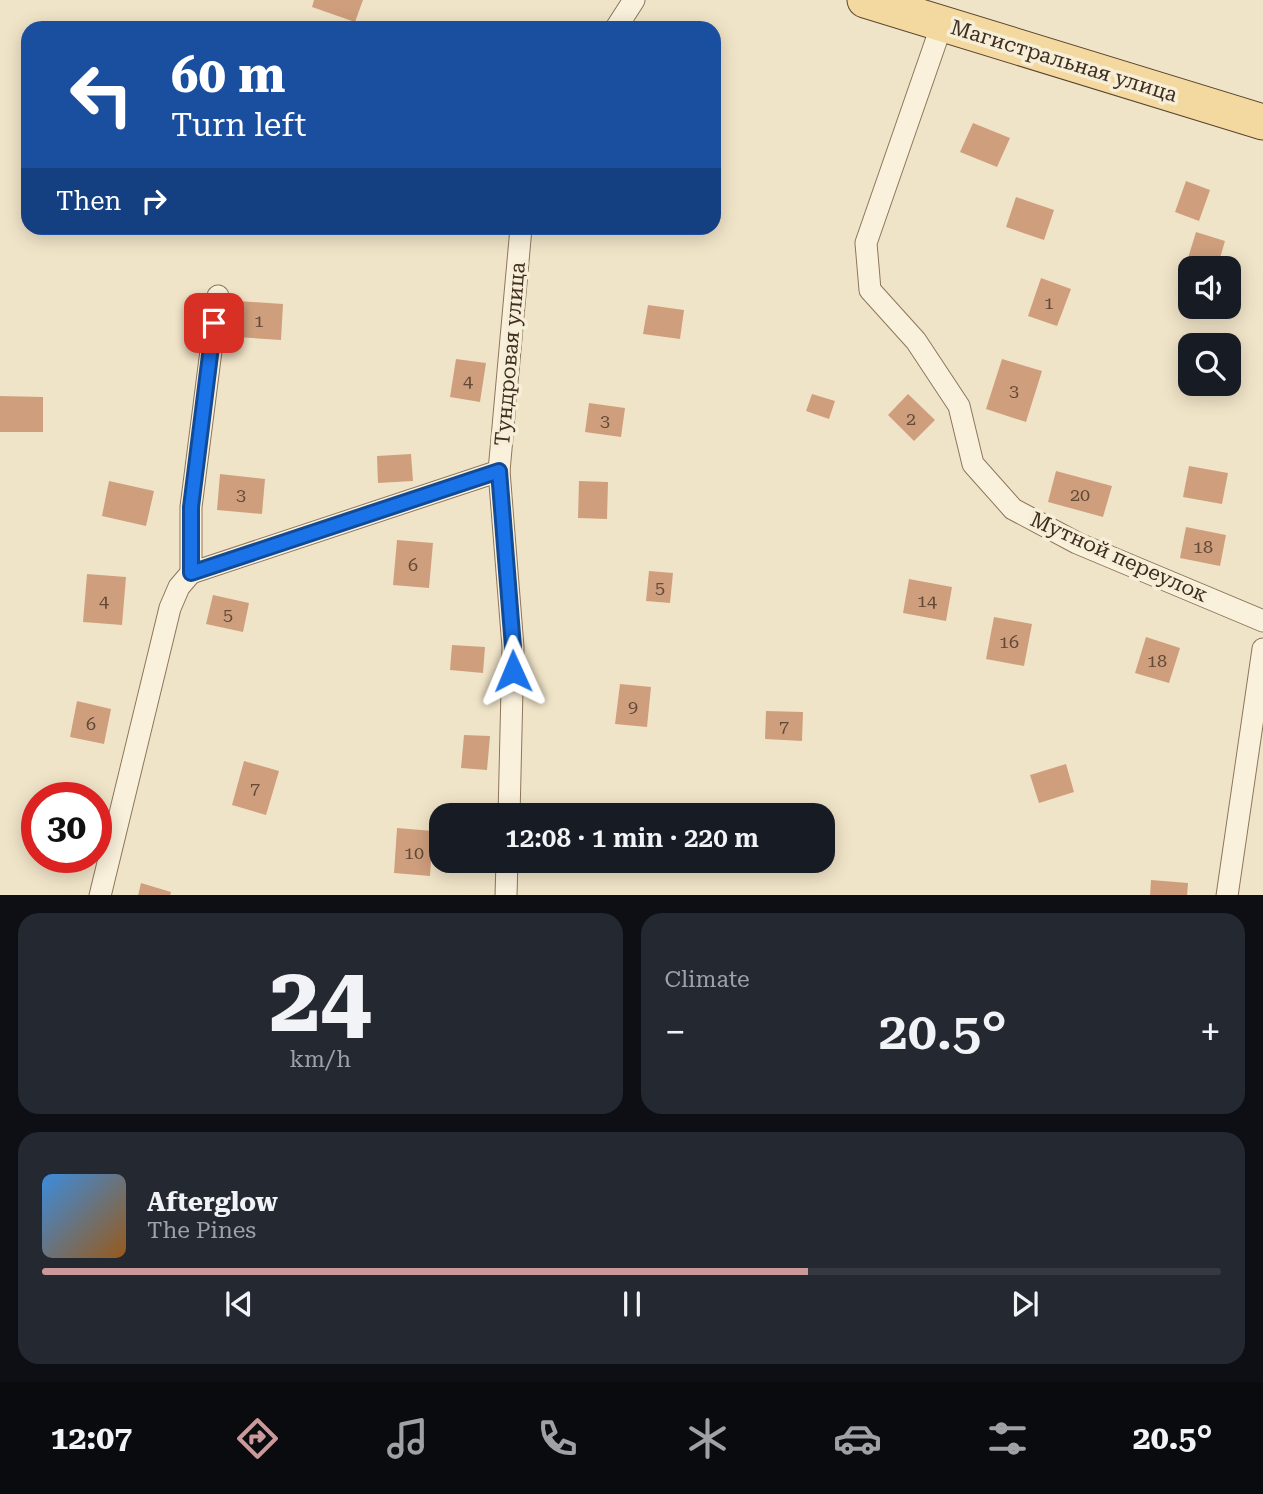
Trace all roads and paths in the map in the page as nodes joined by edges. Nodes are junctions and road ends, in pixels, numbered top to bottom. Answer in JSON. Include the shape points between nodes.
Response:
{"nodes":[{"id":1,"x":634,"y":0,"type":"edge"},
{"id":2,"x":885,"y":3,"type":"edge"},
{"id":3,"x":620,"y":21,"type":"edge"},
{"id":4,"x":942,"y":24,"type":"junction"},
{"id":5,"x":1263,"y":122,"type":"edge"},
{"id":6,"x":520,"y":235,"type":"edge"},
{"id":7,"x":218,"y":296,"type":"dead end"},
{"id":8,"x":499,"y":471,"type":"junction"},
{"id":9,"x":191,"y":573,"type":"junction"},
{"id":10,"x":1263,"y":621,"type":"edge"},
{"id":11,"x":1263,"y":649,"type":"edge"},
{"id":12,"x":509,"y":803,"type":"edge"},
{"id":13,"x":507,"y":873,"type":"edge"},
{"id":14,"x":100,"y":895,"type":"edge"},
{"id":15,"x":506,"y":895,"type":"edge"},
{"id":16,"x":1227,"y":895,"type":"edge"}],
"edges":[{"from":1,"to":3,"type":"street"},
{"from":2,"to":4,"type":"main road","name":"Магистральная улица"},
{"from":4,"to":5,"type":"main road","name":"Магистральная улица"},
{"from":4,"to":10,"type":"street","name":"Мутной переулок","via":[[866,243],[870,290],[916,341],[959,406],[973,464],[1013,509],[1077,543]]},
{"from":6,"to":8,"type":"street","name":"Тундровая улица"},
{"from":7,"to":9,"type":"street","via":[[191,507]]},
{"from":8,"to":9,"type":"street"},
{"from":8,"to":12,"type":"street","name":"Тундровая улица","via":[[513,647]]},
{"from":9,"to":14,"type":"street","via":[[170,608]]},
{"from":11,"to":16,"type":"street"},
{"from":13,"to":15,"type":"street"}]}
